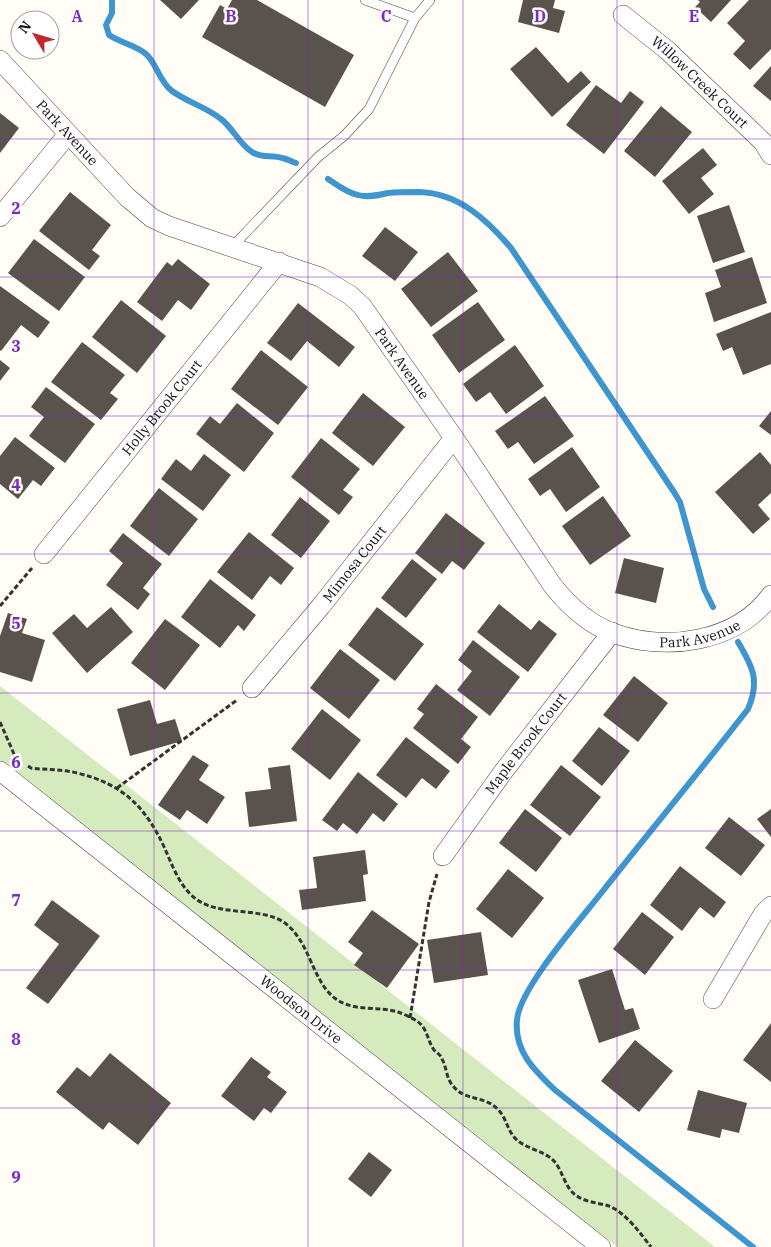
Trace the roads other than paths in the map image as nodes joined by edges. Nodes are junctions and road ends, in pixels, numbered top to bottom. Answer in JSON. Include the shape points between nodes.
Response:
{"nodes":[{"id":1,"x":364,"y":0,"type":"edge"},
{"id":2,"x":430,"y":0,"type":"edge"},
{"id":3,"x":623,"y":15,"type":"dead end"},
{"id":4,"x":415,"y":18,"type":"junction"},
{"id":5,"x":0,"y":60,"type":"edge"},
{"id":6,"x":68,"y":134,"type":"junction"},
{"id":7,"x":771,"y":155,"type":"edge"},
{"id":8,"x":0,"y":217,"type":"edge"},
{"id":9,"x":232,"y":247,"type":"junction"},
{"id":10,"x":280,"y":262,"type":"junction"},
{"id":11,"x":454,"y":438,"type":"junction"},
{"id":12,"x":44,"y":554,"type":"road end"},
{"id":13,"x":771,"y":596,"type":"edge"},
{"id":14,"x":612,"y":632,"type":"junction"},
{"id":15,"x":252,"y":688,"type":"road end"},
{"id":16,"x":0,"y":771,"type":"edge"},
{"id":17,"x":443,"y":856,"type":"road end"},
{"id":18,"x":771,"y":906,"type":"edge"},
{"id":19,"x":713,"y":999,"type":"dead end"},
{"id":20,"x":601,"y":1247,"type":"edge"}],
"edges":[{"from":1,"to":4,"type":"lane"},
{"from":2,"to":4,"type":"lane"},
{"from":3,"to":7,"type":"street","name":"Willow Creek Court","via":[[667,50],[763,142]]},
{"from":4,"to":9,"type":"lane","via":[[369,109]]},
{"from":5,"to":6,"type":"street","name":"Park Avenue"},
{"from":6,"to":8,"type":"street"},
{"from":6,"to":9,"type":"street","name":"Park Avenue","via":[[146,214],[169,226]]},
{"from":9,"to":10,"type":"street","name":"Park Avenue"},
{"from":10,"to":11,"type":"street","name":"Park Avenue","via":[[328,280],[362,306]]},
{"from":10,"to":12,"type":"street","name":"Holly Brook Court"},
{"from":11,"to":14,"type":"street","name":"Park Avenue","via":[[558,592],[578,612]]},
{"from":11,"to":15,"type":"street","name":"Mimosa Court"},
{"from":13,"to":14,"type":"street","name":"Park Avenue","via":[[741,622],[700,638],[658,643]]},
{"from":14,"to":17,"type":"street","name":"Maple Brook Court","via":[[503,772]]},
{"from":16,"to":20,"type":"street","name":"Woodson Drive"},
{"from":18,"to":19,"type":"street","via":[[763,914]]}]}
